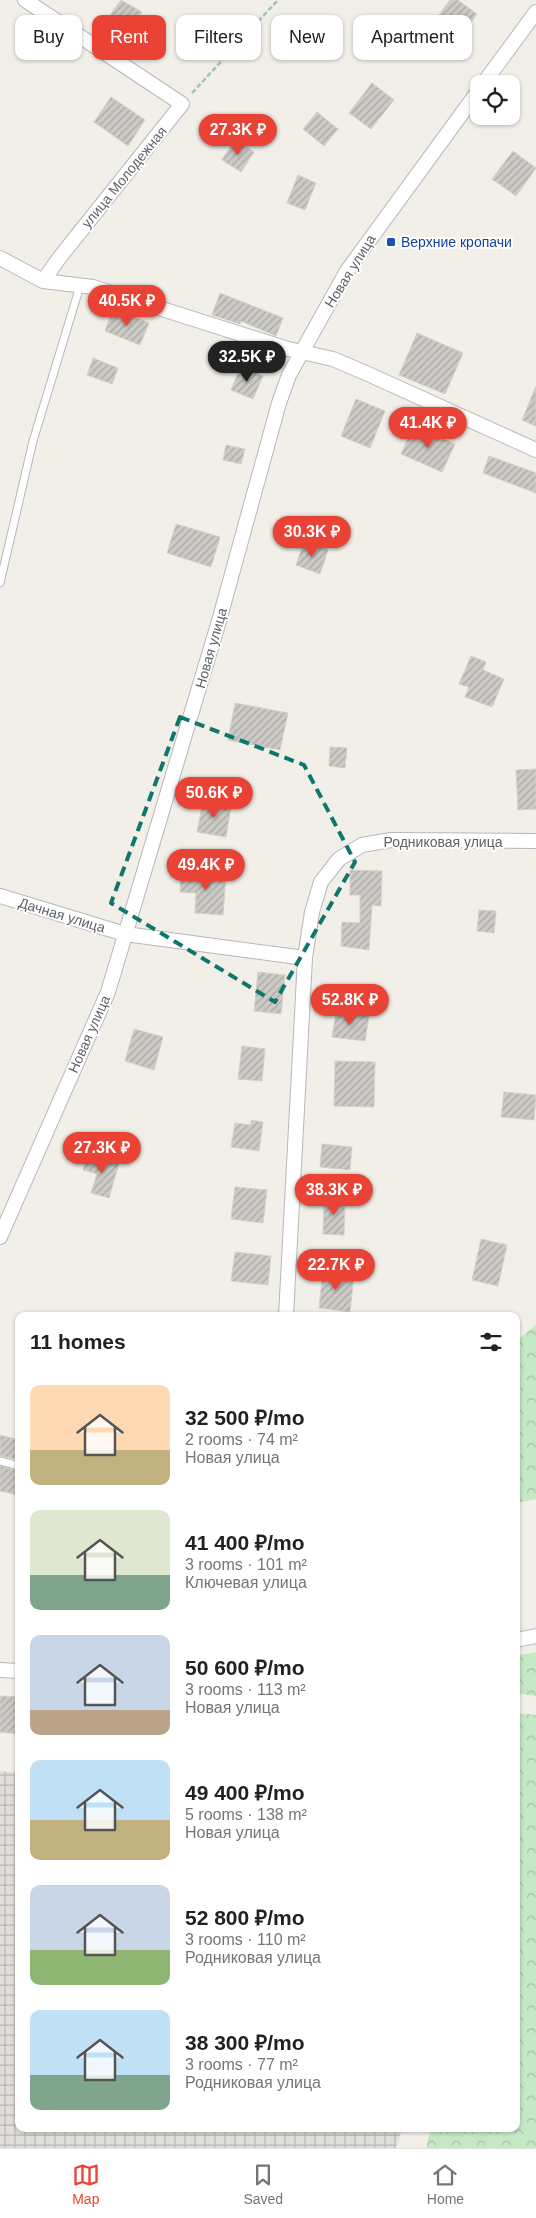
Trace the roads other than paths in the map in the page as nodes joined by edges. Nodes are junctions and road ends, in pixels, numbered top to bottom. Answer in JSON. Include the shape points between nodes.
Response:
{"nodes":[{"id":1,"x":25,"y":0,"type":"edge"},
{"id":2,"x":536,"y":12,"type":"edge"},
{"id":3,"x":490,"y":75,"type":"edge"},
{"id":4,"x":470,"y":102,"type":"edge"},
{"id":5,"x":0,"y":258,"type":"edge"},
{"id":6,"x":43,"y":282,"type":"junction"},
{"id":7,"x":80,"y":286,"type":"junction"},
{"id":8,"x":302,"y":352,"type":"junction"},
{"id":9,"x":536,"y":450,"type":"edge"},
{"id":10,"x":0,"y":582,"type":"edge"},
{"id":11,"x":536,"y":841,"type":"edge"},
{"id":12,"x":0,"y":896,"type":"edge"},
{"id":13,"x":125,"y":934,"type":"junction"},
{"id":14,"x":304,"y":958,"type":"junction"},
{"id":15,"x":0,"y":1237,"type":"edge"},
{"id":16,"x":286,"y":1312,"type":"edge"},
{"id":17,"x":0,"y":1461,"type":"edge"},
{"id":18,"x":15,"y":1465,"type":"edge"},
{"id":19,"x":536,"y":1636,"type":"edge"},
{"id":20,"x":520,"y":1639,"type":"edge"},
{"id":21,"x":0,"y":1670,"type":"edge"},
{"id":22,"x":15,"y":1671,"type":"edge"}],
"edges":[{"from":1,"to":6,"type":"street","name":"улица Молодежная","via":[[182,104]]},
{"from":2,"to":3,"type":"street"},
{"from":4,"to":8,"type":"street","name":"Новая улица","via":[[347,271]]},
{"from":5,"to":6,"type":"street"},
{"from":6,"to":7,"type":"street"},
{"from":7,"to":8,"type":"street","via":[[93,287]]},
{"from":7,"to":10,"type":"lane","via":[[32,441]]},
{"from":8,"to":9,"type":"street","via":[[368,374]]},
{"from":8,"to":13,"type":"street","name":"Новая улица","via":[[279,403],[219,621]]},
{"from":11,"to":14,"type":"street","name":"Родниковая улица","via":[[391,840],[362,845],[339,859],[321,882]]},
{"from":12,"to":13,"type":"street","name":"Дачная улица"},
{"from":13,"to":14,"type":"street","name":"Дачная улица"},
{"from":13,"to":15,"type":"street","name":"Новая улица","via":[[108,992]]},
{"from":14,"to":16,"type":"street","name":"Родниковая улица"},
{"from":17,"to":18,"type":"lane"},
{"from":19,"to":20,"type":"street"},
{"from":21,"to":22,"type":"street"}]}
